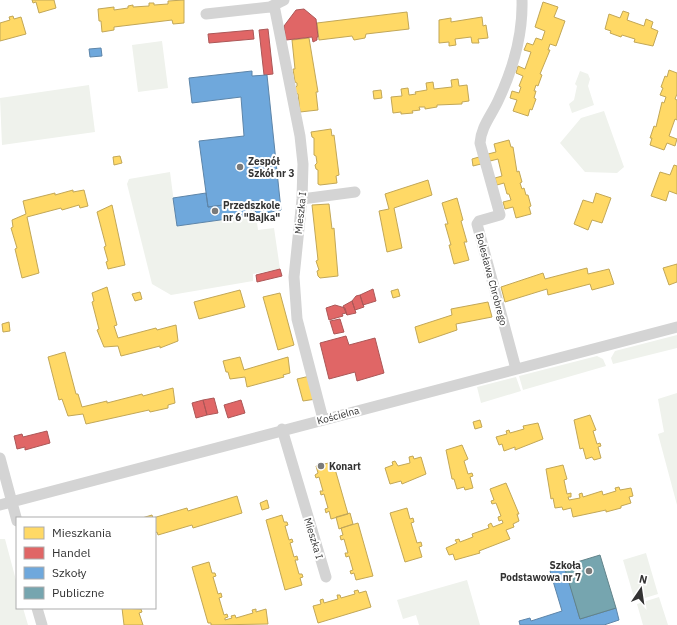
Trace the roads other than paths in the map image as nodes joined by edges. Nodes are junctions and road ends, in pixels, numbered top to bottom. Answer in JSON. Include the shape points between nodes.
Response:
{"nodes":[{"id":1,"x":522,"y":0,"type":"edge"},
{"id":2,"x":279,"y":3,"type":"edge"},
{"id":3,"x":206,"y":14,"type":"dead end"},
{"id":4,"x":355,"y":192,"type":"dead end"},
{"id":5,"x":302,"y":199,"type":"junction"},
{"id":6,"x":677,"y":327,"type":"edge"},
{"id":7,"x":516,"y":369,"type":"junction"},
{"id":8,"x":323,"y":419,"type":"junction"},
{"id":9,"x":282,"y":429,"type":"junction"},
{"id":10,"x":0,"y":458,"type":"edge"},
{"id":11,"x":12,"y":501,"type":"junction"},
{"id":12,"x":0,"y":505,"type":"edge"},
{"id":13,"x":16,"y":517,"type":"edge"},
{"id":14,"x":326,"y":577,"type":"dead end"},
{"id":15,"x":37,"y":609,"type":"edge"},
{"id":16,"x":42,"y":625,"type":"edge"}],
"edges":[{"from":1,"to":7,"type":"street","name":"Bolesława Chrobrego","via":[[521,34],[516,53],[498,101],[481,132],[480,143],[500,215],[477,224]]},
{"from":2,"to":3,"type":"street","via":[[260,9]]},
{"from":2,"to":5,"type":"street","name":"Mieszka I","via":[[300,136],[303,164]]},
{"from":4,"to":5,"type":"street"},
{"from":5,"to":8,"type":"street","name":"Mieszka I","via":[[297,242],[295,303]]},
{"from":6,"to":7,"type":"street","name":"Kościelna"},
{"from":7,"to":8,"type":"street","name":"Kościelna"},
{"from":8,"to":9,"type":"street","name":"Kościelna"},
{"from":9,"to":11,"type":"street","name":"Kościelna"},
{"from":9,"to":14,"type":"street","name":"Mieszka I"},
{"from":10,"to":11,"type":"street"},
{"from":11,"to":12,"type":"street","name":"Kościelna"},
{"from":11,"to":13,"type":"street"},
{"from":15,"to":16,"type":"street"}]}
